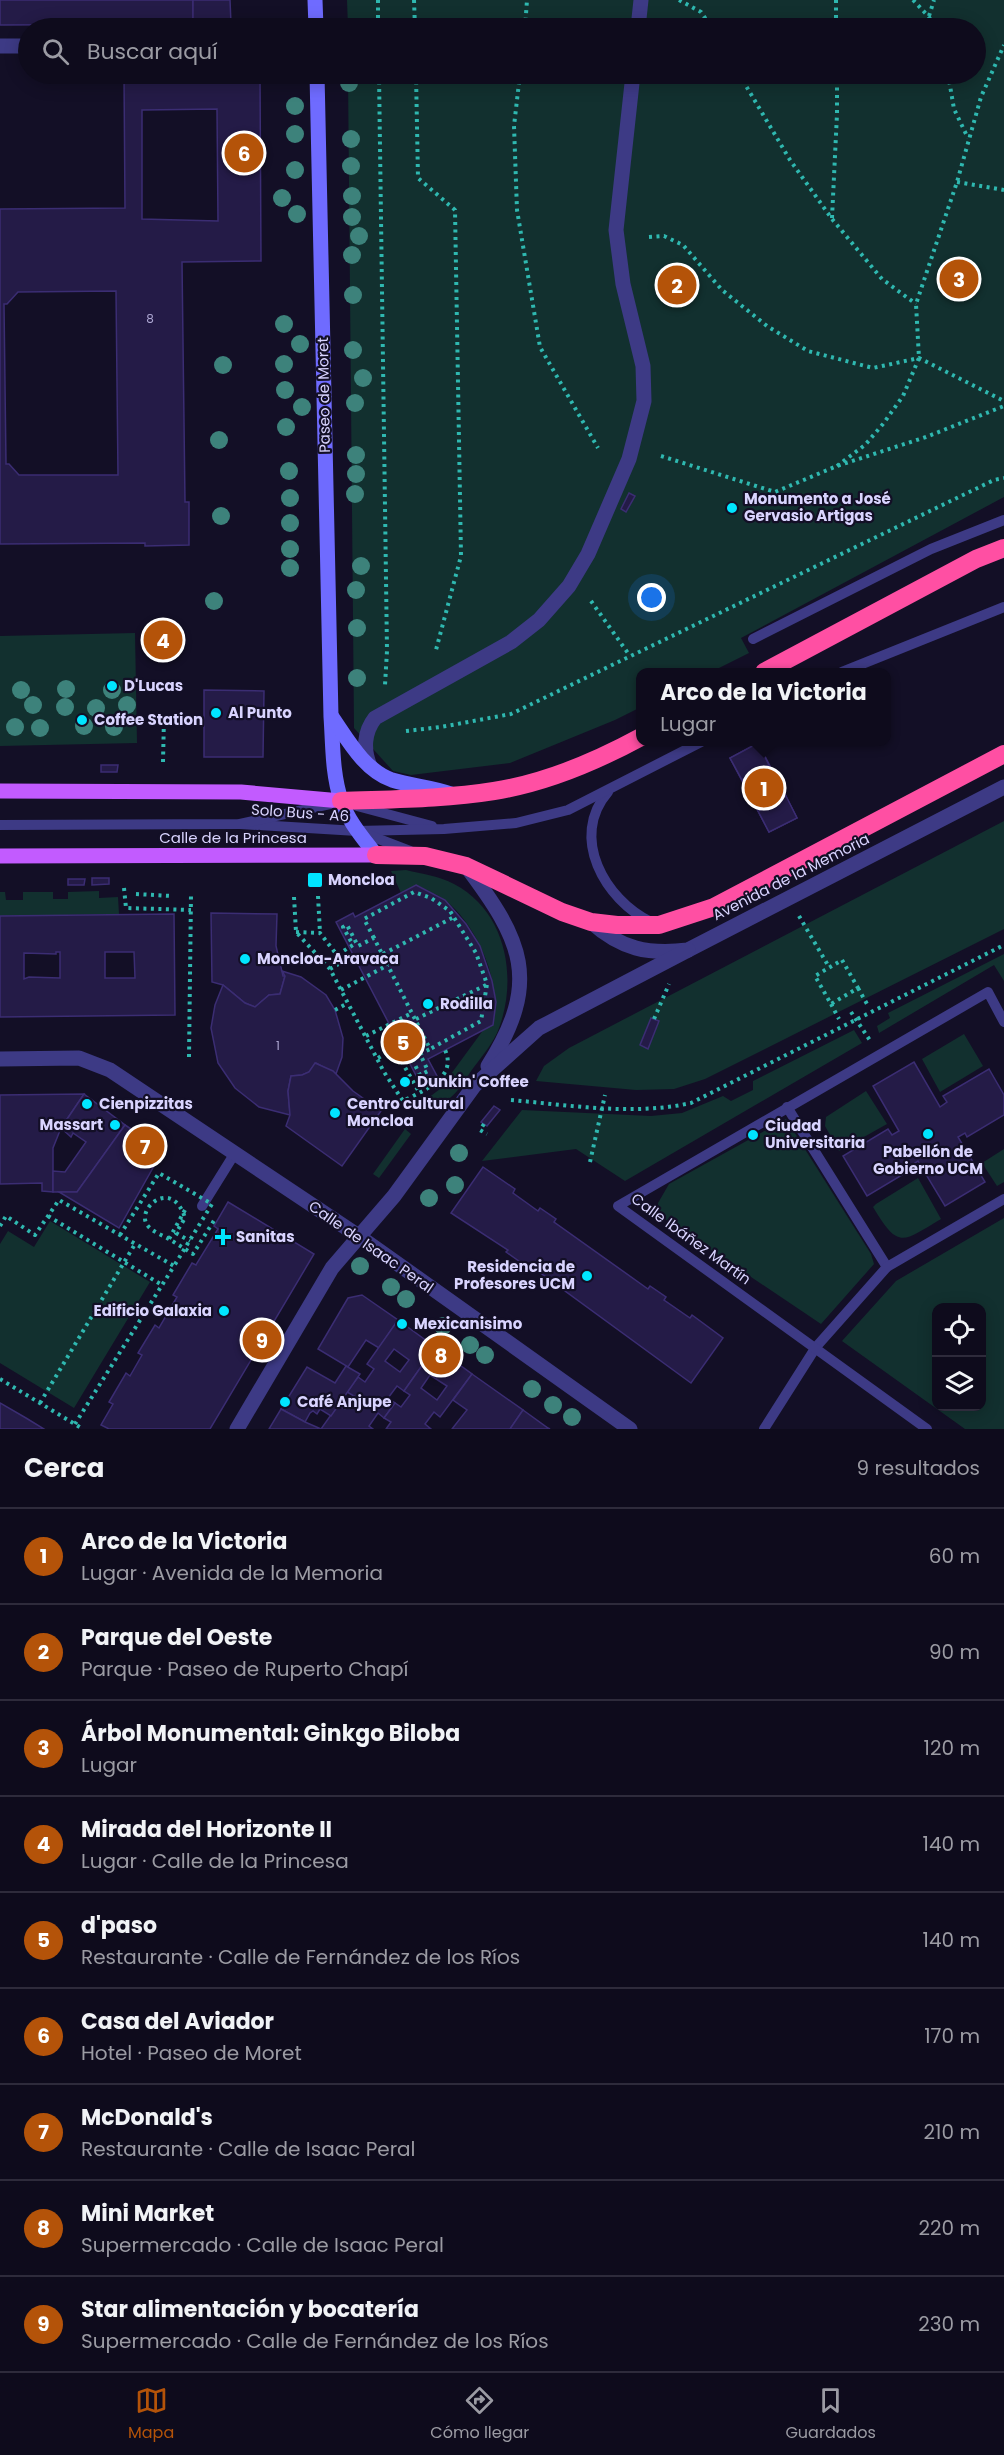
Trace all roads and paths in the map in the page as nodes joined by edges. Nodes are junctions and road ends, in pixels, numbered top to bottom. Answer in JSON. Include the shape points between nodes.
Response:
{"nodes":[{"id":1,"x":315,"y":0,"type":"edge"},
{"id":2,"x":378,"y":0,"type":"edge"},
{"id":3,"x":414,"y":0,"type":"edge"},
{"id":4,"x":526,"y":0,"type":"edge"},
{"id":5,"x":641,"y":0,"type":"edge"},
{"id":6,"x":679,"y":0,"type":"edge"},
{"id":7,"x":836,"y":0,"type":"edge"},
{"id":8,"x":913,"y":0,"type":"edge"},
{"id":9,"x":934,"y":0,"type":"edge"},
{"id":10,"x":929,"y":17,"type":"joint"},
{"id":11,"x":316,"y":18,"type":"edge"},
{"id":12,"x":378,"y":18,"type":"edge"},
{"id":13,"x":415,"y":18,"type":"edge"},
{"id":14,"x":525,"y":18,"type":"edge"},
{"id":15,"x":639,"y":18,"type":"edge"},
{"id":16,"x":705,"y":18,"type":"edge"},
{"id":17,"x":836,"y":18,"type":"edge"},
{"id":18,"x":1004,"y":45,"type":"edge"},
{"id":19,"x":0,"y":46,"type":"edge"},
{"id":20,"x":18,"y":46,"type":"edge"},
{"id":21,"x":317,"y":84,"type":"edge"},
{"id":22,"x":379,"y":84,"type":"edge"},
{"id":23,"x":416,"y":84,"type":"edge"},
{"id":24,"x":519,"y":84,"type":"edge"},
{"id":25,"x":632,"y":84,"type":"edge"},
{"id":26,"x":745,"y":84,"type":"edge"},
{"id":27,"x":837,"y":84,"type":"edge"},
{"id":28,"x":950,"y":84,"type":"edge"},
{"id":29,"x":969,"y":139,"type":"junction"},
{"id":30,"x":957,"y":182,"type":"junction"},
{"id":31,"x":1004,"y":190,"type":"edge"},
{"id":32,"x":832,"y":219,"type":"junction"},
{"id":33,"x":649,"y":237,"type":"dead end"},
{"id":34,"x":916,"y":304,"type":"junction"},
{"id":35,"x":919,"y":358,"type":"junction"},
{"id":36,"x":1004,"y":401,"type":"edge"},
{"id":37,"x":1004,"y":406,"type":"edge"},
{"id":38,"x":598,"y":448,"type":"dead end"},
{"id":39,"x":661,"y":456,"type":"dead end"},
{"id":40,"x":837,"y":466,"type":"junction"},
{"id":41,"x":1004,"y":478,"type":"edge"},
{"id":42,"x":1004,"y":520,"type":"edge"},
{"id":43,"x":1004,"y":548,"type":"edge"},
{"id":44,"x":591,"y":601,"type":"dead end"},
{"id":45,"x":1004,"y":607,"type":"edge"},
{"id":46,"x":753,"y":639,"type":"dead end"},
{"id":47,"x":436,"y":650,"type":"dead end"},
{"id":48,"x":630,"y":656,"type":"junction"},
{"id":49,"x":772,"y":668,"type":"edge"},
{"id":50,"x":852,"y":668,"type":"edge"},
{"id":51,"x":384,"y":685,"type":"dead end"},
{"id":52,"x":164,"y":717,"type":"dead end"},
{"id":53,"x":331,"y":717,"type":"junction"},
{"id":54,"x":406,"y":731,"type":"dead end"},
{"id":55,"x":636,"y":740,"type":"edge"},
{"id":56,"x":692,"y":746,"type":"edge"},
{"id":57,"x":1004,"y":754,"type":"edge"},
{"id":58,"x":163,"y":762,"type":"dead end"},
{"id":59,"x":370,"y":766,"type":"junction"},
{"id":60,"x":1004,"y":786,"type":"edge"},
{"id":61,"x":2,"y":790,"type":"edge"},
{"id":62,"x":610,"y":790,"type":"junction"},
{"id":63,"x":454,"y":796,"type":"junction"},
{"id":64,"x":341,"y":801,"type":"junction"},
{"id":65,"x":240,"y":824,"type":"junction"},
{"id":66,"x":0,"y":825,"type":"edge"},
{"id":67,"x":444,"y":829,"type":"junction"},
{"id":68,"x":357,"y":831,"type":"junction"},
{"id":69,"x":376,"y":855,"type":"junction"},
{"id":70,"x":0,"y":856,"type":"edge"},
{"id":71,"x":425,"y":856,"type":"junction"},
{"id":72,"x":466,"y":866,"type":"junction"},
{"id":73,"x":124,"y":888,"type":"dead end"},
{"id":74,"x":136,"y":894,"type":"dead end"},
{"id":75,"x":191,"y":895,"type":"dead end"},
{"id":76,"x":172,"y":896,"type":"dead end"},
{"id":77,"x":318,"y":896,"type":"dead end"},
{"id":78,"x":294,"y":897,"type":"dead end"},
{"id":79,"x":191,"y":910,"type":"junction"},
{"id":80,"x":799,"y":916,"type":"dead end"},
{"id":81,"x":454,"y":917,"type":"junction"},
{"id":82,"x":591,"y":922,"type":"junction"},
{"id":83,"x":659,"y":925,"type":"junction"},
{"id":84,"x":296,"y":932,"type":"junction"},
{"id":85,"x":320,"y":933,"type":"junction"},
{"id":86,"x":374,"y":938,"type":"junction"},
{"id":87,"x":1004,"y":945,"type":"edge"},
{"id":88,"x":688,"y":950,"type":"junction"},
{"id":89,"x":382,"y":954,"type":"junction"},
{"id":90,"x":354,"y":955,"type":"dead end"},
{"id":91,"x":388,"y":966,"type":"junction"},
{"id":92,"x":829,"y":968,"type":"junction"},
{"id":93,"x":330,"y":969,"type":"junction"},
{"id":94,"x":487,"y":984,"type":"junction"},
{"id":95,"x":669,"y":984,"type":"dead end"},
{"id":96,"x":858,"y":988,"type":"junction"},
{"id":97,"x":341,"y":990,"type":"junction"},
{"id":98,"x":348,"y":1003,"type":"junction"},
{"id":99,"x":831,"y":1004,"type":"junction"},
{"id":100,"x":867,"y":1004,"type":"dead end"},
{"id":101,"x":336,"y":1010,"type":"dead end"},
{"id":102,"x":412,"y":1013,"type":"junction"},
{"id":103,"x":416,"y":1019,"type":"junction"},
{"id":104,"x":654,"y":1019,"type":"dead end"},
{"id":105,"x":839,"y":1019,"type":"dead end"},
{"id":106,"x":1004,"y":1022,"type":"edge"},
{"id":107,"x":366,"y":1036,"type":"junction"},
{"id":108,"x":400,"y":1045,"type":"dead end"},
{"id":109,"x":430,"y":1049,"type":"junction"},
{"id":110,"x":445,"y":1050,"type":"dead end"},
{"id":111,"x":189,"y":1056,"type":"dead end"},
{"id":112,"x":378,"y":1058,"type":"junction"},
{"id":113,"x":0,"y":1059,"type":"edge"},
{"id":114,"x":474,"y":1086,"type":"junction"},
{"id":115,"x":419,"y":1092,"type":"junction"},
{"id":116,"x":605,"y":1095,"type":"dead end"},
{"id":117,"x":511,"y":1101,"type":"dead end"},
{"id":118,"x":602,"y":1107,"type":"junction"},
{"id":119,"x":788,"y":1107,"type":"junction"},
{"id":120,"x":484,"y":1124,"type":"dead end"},
{"id":121,"x":487,"y":1134,"type":"dead end"},
{"id":122,"x":235,"y":1154,"type":"junction"},
{"id":123,"x":590,"y":1162,"type":"dead end"},
{"id":124,"x":1004,"y":1199,"type":"edge"},
{"id":125,"x":202,"y":1206,"type":"dead end"},
{"id":126,"x":48,"y":1216,"type":"junction"},
{"id":127,"x":0,"y":1226,"type":"edge"},
{"id":128,"x":120,"y":1235,"type":"junction"},
{"id":129,"x":360,"y":1237,"type":"junction"},
{"id":130,"x":169,"y":1239,"type":"dead end"},
{"id":131,"x":190,"y":1241,"type":"junction"},
{"id":132,"x":135,"y":1244,"type":"junction"},
{"id":133,"x":124,"y":1262,"type":"junction"},
{"id":134,"x":174,"y":1266,"type":"junction"},
{"id":135,"x":887,"y":1267,"type":"junction"},
{"id":136,"x":162,"y":1285,"type":"junction"},
{"id":137,"x":816,"y":1347,"type":"junction"},
{"id":138,"x":0,"y":1379,"type":"edge"},
{"id":139,"x":40,"y":1403,"type":"junction"},
{"id":140,"x":75,"y":1424,"type":"junction"},
{"id":141,"x":83,"y":1429,"type":"edge"},
{"id":142,"x":237,"y":1429,"type":"edge"},
{"id":143,"x":630,"y":1429,"type":"edge"},
{"id":144,"x":764,"y":1429,"type":"edge"},
{"id":145,"x":927,"y":1429,"type":"edge"}],
"edges":[{"from":1,"to":11,"type":"main road"},
{"from":2,"to":12,"type":"path"},
{"from":3,"to":13,"type":"path"},
{"from":4,"to":14,"type":"path"},
{"from":5,"to":15,"type":"street"},
{"from":6,"to":16,"type":"path"},
{"from":7,"to":17,"type":"path"},
{"from":8,"to":10,"type":"path"},
{"from":9,"to":10,"type":"path"},
{"from":18,"to":29,"type":"path","via":[[981,97]]},
{"from":19,"to":20,"type":"street"},
{"from":21,"to":53,"type":"main road","name":"Paseo de Moret"},
{"from":22,"to":51,"type":"path","via":[[387,651]]},
{"from":23,"to":47,"type":"path","via":[[418,178],[455,210],[461,556]]},
{"from":24,"to":38,"type":"path","via":[[514,126],[517,210],[540,347]]},
{"from":25,"to":59,"type":"street","via":[[616,230],[617,256],[644,382],[644,401],[629,459],[588,554],[553,606],[497,651],[375,718],[367,731]]},
{"from":26,"to":32,"type":"path","via":[[790,160]]},
{"from":27,"to":32,"type":"path"},
{"from":28,"to":29,"type":"path","via":[[954,109]]},
{"from":29,"to":30,"type":"path"},
{"from":30,"to":31,"type":"path"},
{"from":30,"to":34,"type":"path"},
{"from":32,"to":34,"type":"path","via":[[882,279]]},
{"from":33,"to":35,"type":"path","via":[[664,236],[683,245],[722,290],[767,326],[808,351],[873,368]]},
{"from":34,"to":35,"type":"path"},
{"from":35,"to":36,"type":"path"},
{"from":35,"to":40,"type":"path","via":[[903,396],[883,424],[865,445]]},
{"from":37,"to":40,"type":"path"},
{"from":39,"to":40,"type":"path","via":[[775,492]]},
{"from":41,"to":48,"type":"path"},
{"from":42,"to":46,"type":"lane","via":[[931,549]]},
{"from":43,"to":49,"type":"highway","via":[[976,559]]},
{"from":44,"to":48,"type":"path"},
{"from":45,"to":50,"type":"lane"},
{"from":48,"to":54,"type":"path","via":[[511,714]]},
{"from":52,"to":58,"type":"path"},
{"from":53,"to":59,"type":"main road"},
{"from":53,"to":64,"type":"main road","name":"Paseo de Moret"},
{"from":55,"to":63,"type":"highway","via":[[581,767],[496,791]]},
{"from":56,"to":62,"type":"lane"},
{"from":57,"to":83,"type":"highway","name":"Avenida de la Memoria","via":[[714,907]]},
{"from":59,"to":63,"type":"main road","via":[[391,779]]},
{"from":60,"to":88,"type":"street","name":"Avenida de la Memoria"},
{"from":61,"to":64,"type":"main road","via":[[241,792]]},
{"from":62,"to":67,"type":"lane","via":[[568,810],[516,823]]},
{"from":62,"to":83,"type":"lane","via":[[593,821],[594,852],[601,874],[626,907]]},
{"from":63,"to":64,"type":"highway"},
{"from":64,"to":65,"type":"lane"},
{"from":64,"to":67,"type":"lane"},
{"from":64,"to":68,"type":"main road","name":"Paseo de Moret"},
{"from":65,"to":66,"type":"lane"},
{"from":65,"to":68,"type":"lane","name":"Solo Bus - A6"},
{"from":67,"to":68,"type":"lane"},
{"from":68,"to":69,"type":"main road","name":"Paseo de Moret"},
{"from":68,"to":71,"type":"lane"},
{"from":69,"to":70,"type":"main road","name":"Calle de la Princesa"},
{"from":69,"to":71,"type":"highway","name":"Calle de la Princesa"},
{"from":71,"to":72,"type":"highway","name":"Calle de la Princesa"},
{"from":72,"to":82,"type":"highway","name":"Avenida de la Memoria"},
{"from":72,"to":114,"type":"street","via":[[492,900],[513,938],[519,968],[512,1022]]},
{"from":73,"to":79,"type":"path","via":[[126,908]]},
{"from":74,"to":76,"type":"path"},
{"from":75,"to":79,"type":"path"},
{"from":77,"to":85,"type":"path"},
{"from":78,"to":84,"type":"path"},
{"from":79,"to":111,"type":"path"},
{"from":80,"to":92,"type":"path"},
{"from":81,"to":86,"type":"path","via":[[431,898],[414,892],[364,919]]},
{"from":81,"to":89,"type":"path"},
{"from":81,"to":94,"type":"path","via":[[476,952]]},
{"from":82,"to":83,"type":"highway","name":"Avenida de la Memoria"},
{"from":82,"to":88,"type":"street","name":"Avenida de la Memoria","via":[[618,943],[645,951]]},
{"from":84,"to":85,"type":"path"},
{"from":84,"to":93,"type":"path"},
{"from":85,"to":86,"type":"path","via":[[337,955],[353,945],[343,927],[347,925],[358,946]]},
{"from":86,"to":89,"type":"path"},
{"from":87,"to":118,"type":"path","via":[[691,1103],[663,1109]]},
{"from":88,"to":114,"type":"street","via":[[539,1029]]},
{"from":89,"to":91,"type":"path"},
{"from":90,"to":93,"type":"path"},
{"from":91,"to":97,"type":"path"},
{"from":91,"to":102,"type":"path"},
{"from":92,"to":96,"type":"path","via":[[842,960]]},
{"from":92,"to":99,"type":"path","via":[[815,975]]},
{"from":93,"to":97,"type":"path"},
{"from":94,"to":103,"type":"path"},
{"from":94,"to":109,"type":"path","via":[[481,1021]]},
{"from":95,"to":104,"type":"path"},
{"from":96,"to":99,"type":"path"},
{"from":96,"to":100,"type":"path"},
{"from":97,"to":98,"type":"path"},
{"from":98,"to":101,"type":"path"},
{"from":98,"to":107,"type":"path"},
{"from":99,"to":105,"type":"path"},
{"from":102,"to":103,"type":"path"},
{"from":102,"to":107,"type":"path"},
{"from":103,"to":109,"type":"path"},
{"from":106,"to":119,"type":"lane","name":"Calle Ibáñez Martín","via":[[988,992]]},
{"from":107,"to":112,"type":"path"},
{"from":108,"to":112,"type":"path"},
{"from":109,"to":115,"type":"path","via":[[420,1054],[428,1071],[420,1075],[411,1057],[402,1062]]},
{"from":110,"to":115,"type":"path","via":[[448,1066],[438,1081]]},
{"from":112,"to":115,"type":"path","via":[[403,1101]]},
{"from":113,"to":122,"type":"street","name":"Calle de Isaac Peral","via":[[79,1058],[110,1070]]},
{"from":114,"to":129,"type":"street"},
{"from":116,"to":118,"type":"path"},
{"from":117,"to":118,"type":"path"},
{"from":118,"to":123,"type":"path"},
{"from":119,"to":135,"type":"lane"},
{"from":119,"to":137,"type":"lane","name":"Calle Ibáñez Martín","via":[[618,1206]]},
{"from":120,"to":121,"type":"path","via":[[480,1130]]},
{"from":122,"to":125,"type":"lane"},
{"from":122,"to":129,"type":"street","name":"Calle de Isaac Peral"},
{"from":124,"to":135,"type":"lane"},
{"from":126,"to":127,"type":"path","via":[[35,1235],[6,1216]]},
{"from":126,"to":128,"type":"path","via":[[58,1200]]},
{"from":126,"to":133,"type":"path"},
{"from":128,"to":131,"type":"path","bridge":true,"via":[[159,1173],[212,1204]]},
{"from":128,"to":132,"type":"path"},
{"from":129,"to":142,"type":"street","via":[[332,1268]]},
{"from":129,"to":143,"type":"street","name":"Calle de Isaac Peral"},
{"from":130,"to":131,"type":"path","bridge":true,"via":[[147,1226],[145,1219],[153,1201],[159,1198],[171,1198],[181,1205],[185,1218],[176,1233]]},
{"from":131,"to":134,"type":"path","bridge":true},
{"from":132,"to":133,"type":"path"},
{"from":132,"to":134,"type":"path"},
{"from":133,"to":136,"type":"path"},
{"from":133,"to":139,"type":"path"},
{"from":134,"to":136,"type":"path"},
{"from":135,"to":137,"type":"lane"},
{"from":136,"to":140,"type":"path"},
{"from":137,"to":144,"type":"lane"},
{"from":137,"to":145,"type":"lane","name":"Calle Ibáñez Martín"},
{"from":138,"to":139,"type":"path"},
{"from":139,"to":140,"type":"path"},
{"from":140,"to":141,"type":"path"}]}
